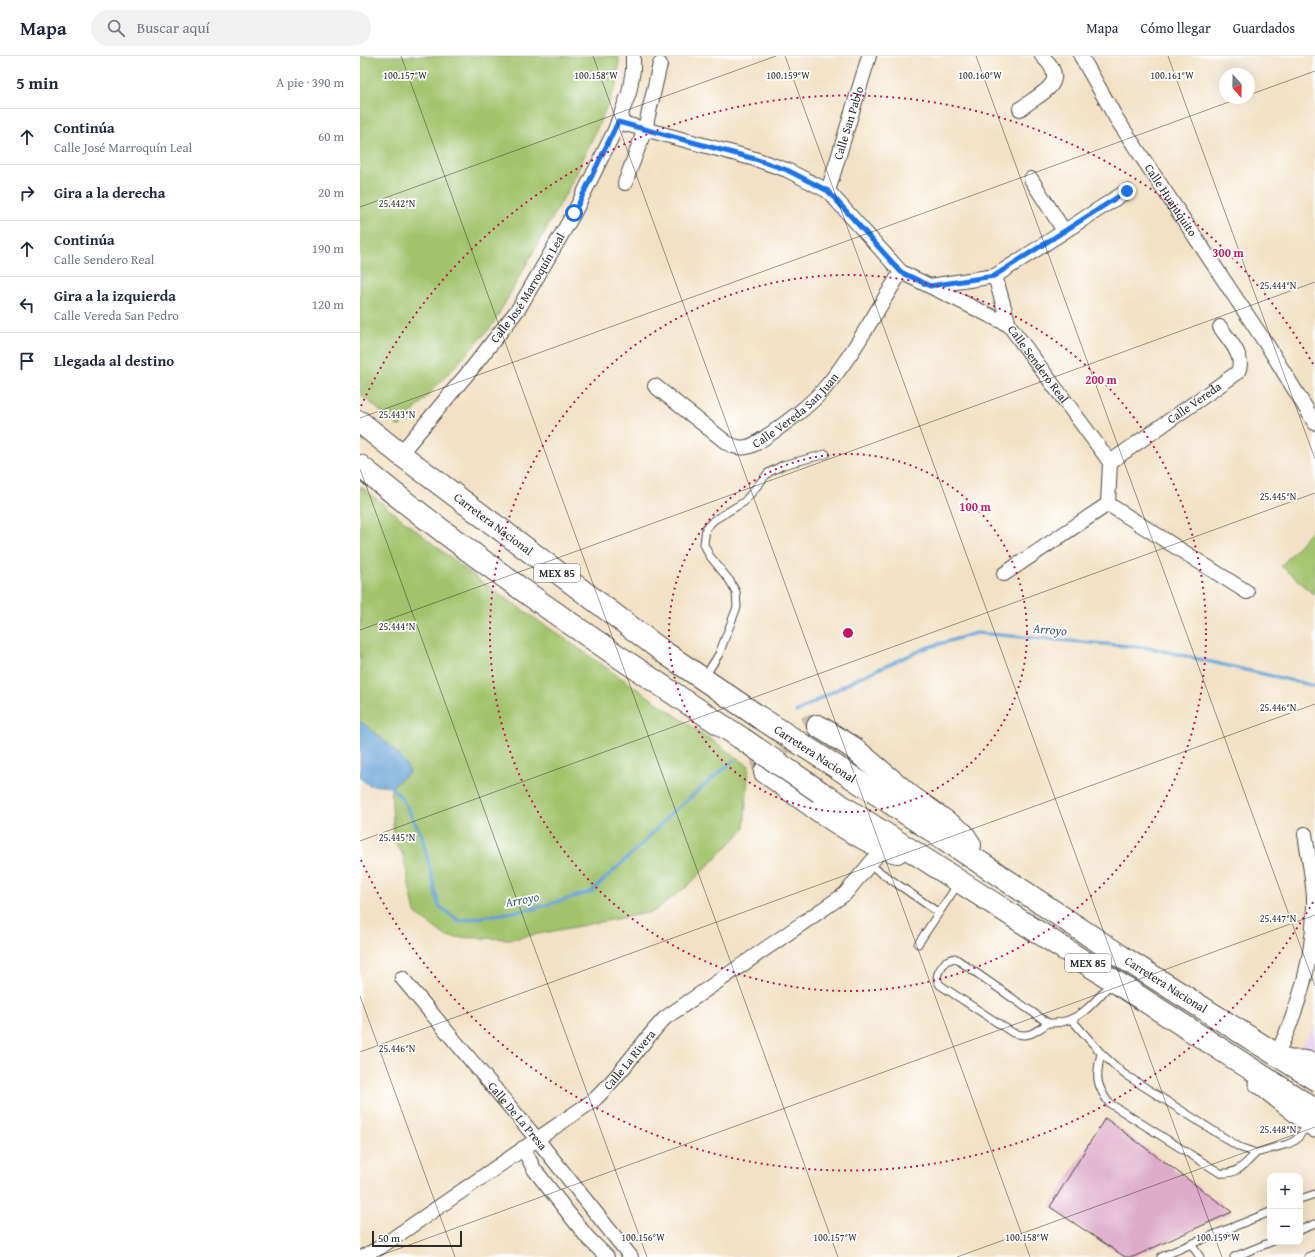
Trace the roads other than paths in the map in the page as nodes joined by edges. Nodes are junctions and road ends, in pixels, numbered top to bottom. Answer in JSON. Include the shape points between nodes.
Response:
{"nodes":[{"id":1,"x":632,"y":56,"type":"edge"},
{"id":2,"x":869,"y":56,"type":"edge"},
{"id":3,"x":1042,"y":56,"type":"edge"},
{"id":4,"x":1081,"y":56,"type":"edge"},
{"id":5,"x":660,"y":64,"type":"dead end"},
{"id":6,"x":1020,"y":109,"type":"dead end"},
{"id":7,"x":618,"y":122,"type":"junction"},
{"id":8,"x":645,"y":129,"type":"junction"},
{"id":9,"x":1031,"y":179,"type":"dead end"},
{"id":10,"x":625,"y":183,"type":"dead end"},
{"id":11,"x":828,"y":191,"type":"junction"},
{"id":12,"x":1127,"y":191,"type":"dead end"},
{"id":13,"x":1064,"y":231,"type":"junction"},
{"id":14,"x":901,"y":272,"type":"junction"},
{"id":15,"x":994,"y":276,"type":"junction"},
{"id":16,"x":930,"y":286,"type":"junction"},
{"id":17,"x":1009,"y":325,"type":"junction"},
{"id":18,"x":1220,"y":327,"type":"dead end"},
{"id":19,"x":654,"y":386,"type":"dead end"},
{"id":20,"x":360,"y":422,"type":"edge"},
{"id":21,"x":1315,"y":423,"type":"edge"},
{"id":22,"x":400,"y":454,"type":"junction"},
{"id":23,"x":826,"y":454,"type":"dead end"},
{"id":24,"x":1110,"y":462,"type":"junction"},
{"id":25,"x":360,"y":466,"type":"edge"},
{"id":26,"x":1108,"y":504,"type":"junction"},
{"id":27,"x":1004,"y":574,"type":"dead end"},
{"id":28,"x":1247,"y":592,"type":"dead end"},
{"id":29,"x":704,"y":679,"type":"junction"},
{"id":30,"x":818,"y":726,"type":"dead end"},
{"id":31,"x":765,"y":772,"type":"dead end"},
{"id":32,"x":1305,"y":834,"type":"dead end"},
{"id":33,"x":883,"y":848,"type":"junction"},
{"id":34,"x":927,"y":859,"type":"junction"},
{"id":35,"x":978,"y":862,"type":"junction"},
{"id":36,"x":870,"y":865,"type":"junction"},
{"id":37,"x":960,"y":881,"type":"junction"},
{"id":38,"x":939,"y":913,"type":"junction"},
{"id":39,"x":918,"y":944,"type":"dead end"},
{"id":40,"x":402,"y":978,"type":"dead end"},
{"id":41,"x":1114,"y":980,"type":"junction"},
{"id":42,"x":1072,"y":1019,"type":"junction"},
{"id":43,"x":1048,"y":1023,"type":"junction"},
{"id":44,"x":1101,"y":1053,"type":"junction"},
{"id":45,"x":1283,"y":1057,"type":"junction"},
{"id":46,"x":1315,"y":1062,"type":"edge"},
{"id":47,"x":1315,"y":1079,"type":"edge"},
{"id":48,"x":1313,"y":1121,"type":"edge"},
{"id":49,"x":536,"y":1138,"type":"junction"},
{"id":50,"x":523,"y":1148,"type":"junction"},
{"id":51,"x":1256,"y":1153,"type":"junction"},
{"id":52,"x":1315,"y":1194,"type":"edge"},
{"id":53,"x":1303,"y":1199,"type":"edge"},
{"id":54,"x":1267,"y":1213,"type":"edge"},
{"id":55,"x":1315,"y":1224,"type":"edge"},
{"id":56,"x":1303,"y":1229,"type":"edge"},
{"id":57,"x":1191,"y":1244,"type":"junction"},
{"id":58,"x":1267,"y":1244,"type":"edge"},
{"id":59,"x":1315,"y":1254,"type":"edge"},
{"id":60,"x":363,"y":1257,"type":"edge"},
{"id":61,"x":607,"y":1257,"type":"edge"},
{"id":62,"x":631,"y":1257,"type":"edge"},
{"id":63,"x":1161,"y":1257,"type":"edge"},
{"id":64,"x":1200,"y":1257,"type":"edge"},
{"id":65,"x":1234,"y":1257,"type":"edge"},
{"id":66,"x":1308,"y":1257,"type":"edge"}],
"edges":[{"from":1,"to":7,"type":"street","name":"Calle José Marroquín Leal","via":[[633,70],[629,93]]},
{"from":2,"to":11,"type":"street","name":"Calle San Pablo"},
{"from":3,"to":6,"type":"street","via":[[1055,72],[1055,80]]},
{"from":4,"to":21,"type":"street","name":"Calle Huajuquito","via":[[1116,118],[1269,348]]},
{"from":5,"to":8,"type":"street"},
{"from":7,"to":8,"type":"street","name":"Calle Sendero Real"},
{"from":7,"to":22,"type":"street","name":"Calle José Marroquín Leal","via":[[574,213],[519,308]]},
{"from":8,"to":10,"type":"street"},
{"from":8,"to":11,"type":"street","name":"Calle Sendero Real","via":[[755,159],[787,170]]},
{"from":9,"to":13,"type":"street"},
{"from":11,"to":14,"type":"street","name":"Calle Sendero Real"},
{"from":12,"to":13,"type":"street"},
{"from":13,"to":15,"type":"street"},
{"from":14,"to":16,"type":"street","name":"Calle Sendero Real"},
{"from":14,"to":19,"type":"street","name":"Calle Vereda San Juan","via":[[842,365],[823,390],[799,414],[755,444],[744,449],[727,443]]},
{"from":15,"to":16,"type":"street"},
{"from":15,"to":17,"type":"street"},
{"from":16,"to":17,"type":"street","name":"Calle Sendero Real"},
{"from":17,"to":24,"type":"street","name":"Calle Sendero Real"},
{"from":18,"to":24,"type":"street","name":"Calle Vereda","via":[[1238,355],[1240,368],[1237,373]]},
{"from":20,"to":22,"type":"highway","name":"Carretera Nacional","number":"MEX 85"},
{"from":22,"to":29,"type":"highway","name":"Carretera Nacional","number":"MEX 85"},
{"from":23,"to":29,"type":"lane","via":[[783,465],[768,473],[744,502],[714,520],[706,528],[704,544],[736,592],[737,607],[719,654]]},
{"from":24,"to":26,"type":"street"},
{"from":25,"to":34,"type":"highway","name":"Carretera Nacional","number":"MEX 85","bridge":true,"via":[[515,585],[640,672],[820,792]]},
{"from":26,"to":27,"type":"street"},
{"from":26,"to":28,"type":"street"},
{"from":29,"to":35,"type":"highway","name":"Carretera Nacional","number":"MEX 85","bridge":true},
{"from":30,"to":35,"type":"highway","via":[[852,747],[910,796],[963,834]]},
{"from":31,"to":33,"type":"highway","number":"MEX 85","via":[[822,812]]},
{"from":32,"to":45,"type":"street","via":[[1314,898],[1313,946]]},
{"from":33,"to":34,"type":"highway","number":"MEX 85"},
{"from":33,"to":36,"type":"street","name":"Calle La Rivera"},
{"from":34,"to":37,"type":"highway","name":"Carretera Nacional","number":"MEX 85"},
{"from":35,"to":45,"type":"highway","name":"Carretera Nacional","number":"MEX 85","via":[[1122,957]]},
{"from":36,"to":38,"type":"lane"},
{"from":36,"to":49,"type":"street","name":"Calle La Rivera","via":[[845,894],[665,1018],[614,1082],[594,1100]]},
{"from":37,"to":38,"type":"lane"},
{"from":37,"to":41,"type":"highway","name":"Carretera Nacional","number":"MEX 85"},
{"from":38,"to":39,"type":"lane"},
{"from":40,"to":49,"type":"street","name":"Calle De La Presa"},
{"from":41,"to":42,"type":"lane","via":[[1089,1009]]},
{"from":41,"to":48,"type":"highway","name":"Carretera Nacional","number":"MEX 85","via":[[1249,1067]]},
{"from":42,"to":43,"type":"lane","via":[[1058,1024]]},
{"from":42,"to":44,"type":"lane"},
{"from":43,"to":43,"type":"lane","via":[[1033,1034],[1023,1036],[1013,1032],[940,985],[937,975],[946,961],[954,958]]},
{"from":44,"to":51,"type":"lane","via":[[1143,1088],[1239,1147]]},
{"from":44,"to":51,"type":"lane","via":[[1096,1073],[1100,1090],[1115,1107],[1220,1173],[1229,1174],[1241,1168]]},
{"from":45,"to":46,"type":"main road","name":"Carretera Nacional","number":"MEX 85"},
{"from":45,"to":47,"type":"highway","name":"Carretera Nacional","number":"MEX 85"},
{"from":48,"to":51,"type":"lane","via":[[1296,1140]]},
{"from":49,"to":50,"type":"street","name":"Calle La Rivera"},
{"from":49,"to":62,"type":"street","name":"Calle De La Presa"},
{"from":50,"to":60,"type":"street","name":"Calle La Rivera"},
{"from":50,"to":61,"type":"street","via":[[534,1169],[587,1237]]},
{"from":52,"to":53,"type":"lane"},
{"from":54,"to":57,"type":"lane"},
{"from":55,"to":56,"type":"lane"},
{"from":57,"to":63,"type":"lane"},
{"from":57,"to":64,"type":"lane"},
{"from":58,"to":65,"type":"lane"},
{"from":59,"to":66,"type":"lane"}]}
